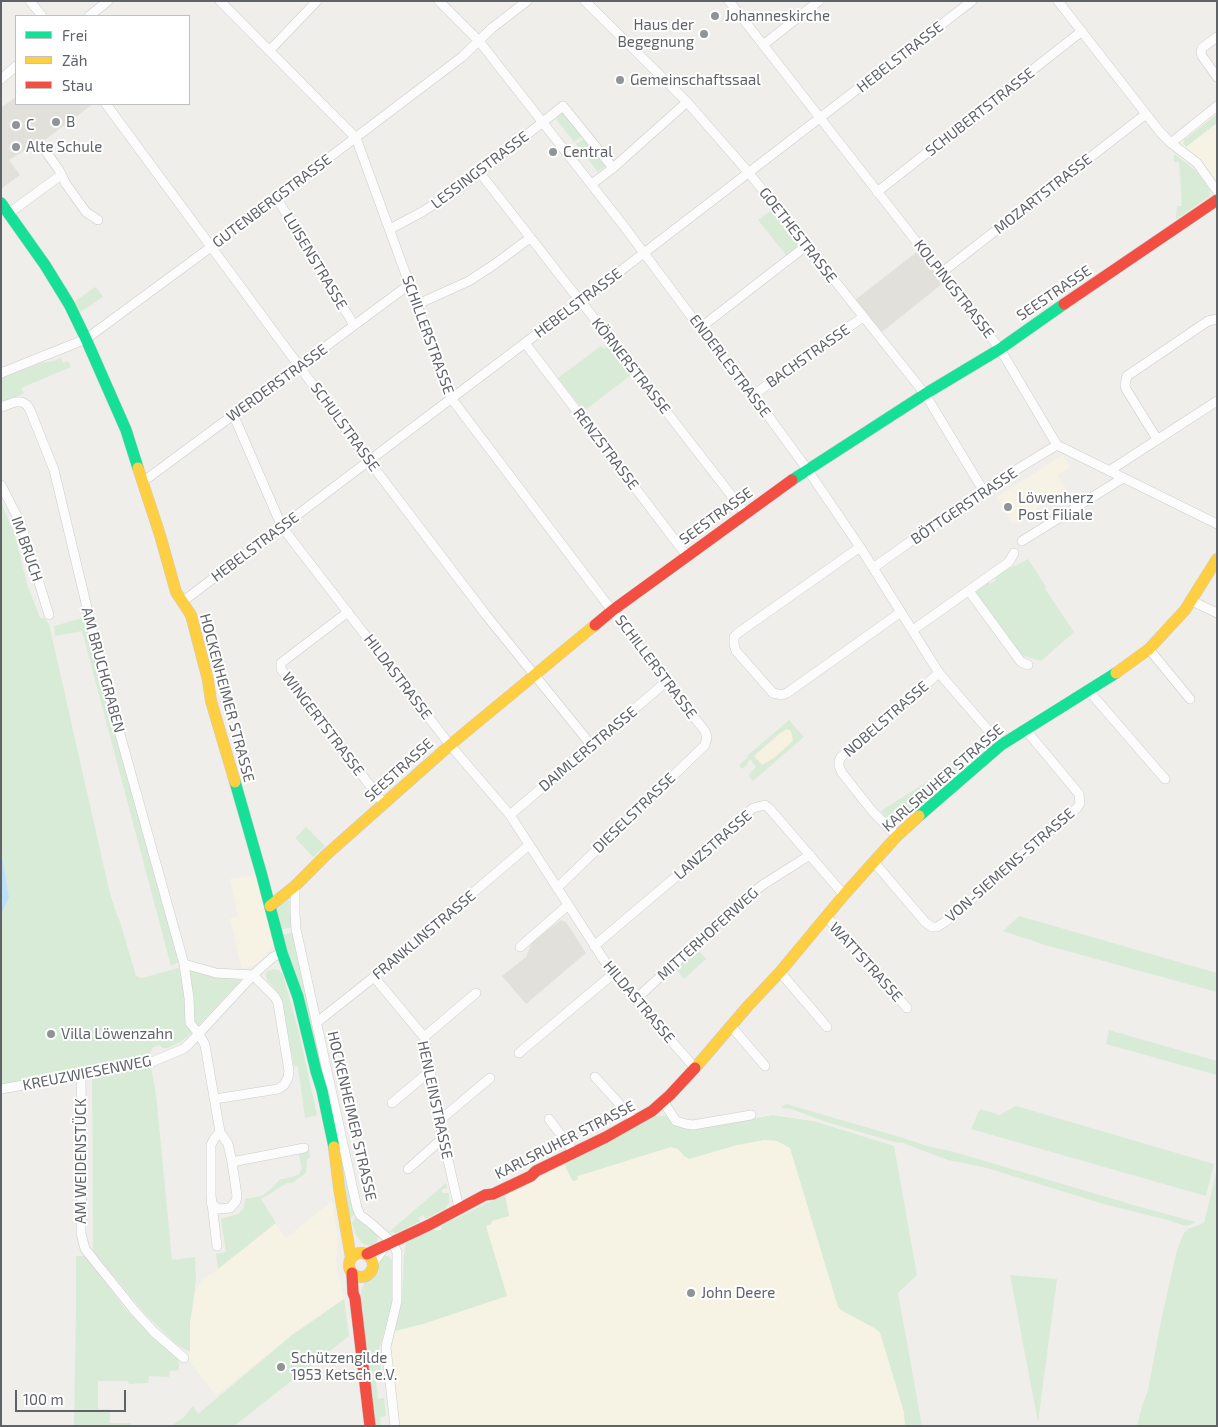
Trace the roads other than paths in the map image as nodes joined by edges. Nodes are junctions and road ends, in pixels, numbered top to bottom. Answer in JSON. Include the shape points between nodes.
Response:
{"nodes":[{"id":1,"x":30,"y":1,"type":"edge"},
{"id":2,"x":108,"y":1,"type":"edge"},
{"id":3,"x":220,"y":1,"type":"edge"},
{"id":4,"x":316,"y":1,"type":"edge"},
{"id":5,"x":439,"y":1,"type":"edge"},
{"id":6,"x":527,"y":1,"type":"edge"},
{"id":7,"x":585,"y":1,"type":"edge"},
{"id":8,"x":729,"y":1,"type":"edge"},
{"id":9,"x":819,"y":1,"type":"edge"},
{"id":10,"x":972,"y":1,"type":"edge"},
{"id":11,"x":1058,"y":1,"type":"edge"},
{"id":12,"x":41,"y":15,"type":"edge"},
{"id":13,"x":90,"y":15,"type":"edge"},
{"id":14,"x":1082,"y":31,"type":"junction"},
{"id":15,"x":1217,"y":37,"type":"edge"},
{"id":16,"x":479,"y":41,"type":"junction"},
{"id":17,"x":763,"y":45,"type":"junction"},
{"id":18,"x":270,"y":50,"type":"junction"},
{"id":19,"x":15,"y":67,"type":"edge"},
{"id":20,"x":1217,"y":76,"type":"edge"},
{"id":21,"x":1,"y":79,"type":"edge"},
{"id":22,"x":687,"y":102,"type":"junction"},
{"id":23,"x":107,"y":105,"type":"edge"},
{"id":24,"x":1217,"y":106,"type":"edge"},
{"id":25,"x":1146,"y":114,"type":"junction"},
{"id":26,"x":820,"y":119,"type":"junction"},
{"id":27,"x":542,"y":123,"type":"junction"},
{"id":28,"x":356,"y":138,"type":"junction"},
{"id":29,"x":1171,"y":143,"type":"junction"},
{"id":30,"x":42,"y":146,"type":"dead end"},
{"id":31,"x":613,"y":168,"type":"junction"},
{"id":32,"x":480,"y":173,"type":"junction"},
{"id":33,"x":749,"y":173,"type":"junction"},
{"id":34,"x":62,"y":175,"type":"junction"},
{"id":35,"x":592,"y":184,"type":"junction"},
{"id":36,"x":1217,"y":191,"type":"edge"},
{"id":37,"x":877,"y":192,"type":"junction"},
{"id":38,"x":276,"y":197,"type":"junction"},
{"id":39,"x":1217,"y":200,"type":"edge"},
{"id":40,"x":5,"y":208,"type":"edge"},
{"id":41,"x":98,"y":220,"type":"dead end"},
{"id":42,"x":390,"y":229,"type":"junction"},
{"id":43,"x":530,"y":238,"type":"junction"},
{"id":44,"x":806,"y":246,"type":"junction"},
{"id":45,"x":211,"y":247,"type":"junction"},
{"id":46,"x":644,"y":253,"type":"junction"},
{"id":47,"x":941,"y":273,"type":"junction"},
{"id":48,"x":410,"y":284,"type":"junction"},
{"id":49,"x":580,"y":301,"type":"junction"},
{"id":50,"x":418,"y":304,"type":"junction"},
{"id":51,"x":863,"y":317,"type":"junction"},
{"id":52,"x":1217,"y":318,"type":"edge"},
{"id":53,"x":354,"y":325,"type":"junction"},
{"id":54,"x":700,"y":328,"type":"junction"},
{"id":55,"x":86,"y":339,"type":"junction"},
{"id":56,"x":525,"y":343,"type":"junction"},
{"id":57,"x":1000,"y":349,"type":"junction"},
{"id":58,"x":300,"y":366,"type":"junction"},
{"id":59,"x":1,"y":373,"type":"edge"},
{"id":60,"x":924,"y":394,"type":"junction"},
{"id":61,"x":753,"y":395,"type":"junction"},
{"id":62,"x":451,"y":398,"type":"junction"},
{"id":63,"x":1217,"y":400,"type":"edge"},
{"id":64,"x":1,"y":408,"type":"edge"},
{"id":65,"x":233,"y":414,"type":"junction"},
{"id":66,"x":1156,"y":439,"type":"junction"},
{"id":67,"x":1057,"y":445,"type":"junction"},
{"id":68,"x":369,"y":461,"type":"junction"},
{"id":69,"x":807,"y":470,"type":"junction"},
{"id":70,"x":1109,"y":470,"type":"junction"},
{"id":71,"x":1123,"y":478,"type":"junction"},
{"id":72,"x":144,"y":481,"type":"junction"},
{"id":73,"x":1,"y":485,"type":"edge"},
{"id":74,"x":983,"y":490,"type":"junction"},
{"id":75,"x":745,"y":514,"type":"junction"},
{"id":76,"x":1217,"y":524,"type":"edge"},
{"id":77,"x":282,"y":527,"type":"junction"},
{"id":78,"x":1022,"y":542,"type":"dead end"},
{"id":79,"x":860,"y":547,"type":"junction"},
{"id":80,"x":1014,"y":553,"type":"dead end"},
{"id":81,"x":687,"y":556,"type":"junction"},
{"id":82,"x":1217,"y":559,"type":"edge"},
{"id":83,"x":873,"y":568,"type":"junction"},
{"id":84,"x":969,"y":591,"type":"junction"},
{"id":85,"x":1192,"y":600,"type":"junction"},
{"id":86,"x":182,"y":602,"type":"junction"},
{"id":87,"x":613,"y":610,"type":"junction"},
{"id":88,"x":348,"y":612,"type":"junction"},
{"id":89,"x":901,"y":612,"type":"junction"},
{"id":90,"x":1217,"y":613,"type":"edge"},
{"id":91,"x":49,"y":615,"type":"dead end"},
{"id":92,"x":913,"y":630,"type":"junction"},
{"id":93,"x":1149,"y":649,"type":"junction"},
{"id":94,"x":1028,"y":665,"type":"dead end"},
{"id":95,"x":939,"y":673,"type":"junction"},
{"id":96,"x":534,"y":675,"type":"junction"},
{"id":97,"x":666,"y":682,"type":"junction"},
{"id":98,"x":1088,"y":690,"type":"junction"},
{"id":99,"x":1190,"y":699,"type":"dead end"},
{"id":100,"x":1025,"y":729,"type":"junction"},
{"id":101,"x":707,"y":737,"type":"joint"},
{"id":102,"x":450,"y":745,"type":"junction"},
{"id":103,"x":1001,"y":745,"type":"junction"},
{"id":104,"x":592,"y":746,"type":"junction"},
{"id":105,"x":1165,"y":779,"type":"dead end"},
{"id":106,"x":384,"y":804,"type":"junction"},
{"id":107,"x":510,"y":815,"type":"junction"},
{"id":108,"x":897,"y":836,"type":"junction"},
{"id":109,"x":529,"y":845,"type":"junction"},
{"id":110,"x":810,"y":855,"type":"junction"},
{"id":111,"x":874,"y":862,"type":"junction"},
{"id":112,"x":295,"y":886,"type":"junction"},
{"id":113,"x":557,"y":888,"type":"junction"},
{"id":114,"x":844,"y":895,"type":"junction"},
{"id":115,"x":568,"y":905,"type":"junction"},
{"id":116,"x":270,"y":906,"type":"junction"},
{"id":117,"x":826,"y":916,"type":"junction"},
{"id":118,"x":594,"y":946,"type":"junction"},
{"id":119,"x":520,"y":947,"type":"dead end"},
{"id":120,"x":282,"y":953,"type":"junction"},
{"id":121,"x":184,"y":964,"type":"junction"},
{"id":122,"x":780,"y":972,"type":"junction"},
{"id":123,"x":613,"y":974,"type":"junction"},
{"id":124,"x":253,"y":975,"type":"junction"},
{"id":125,"x":374,"y":977,"type":"junction"},
{"id":126,"x":476,"y":993,"type":"dead end"},
{"id":127,"x":635,"y":1000,"type":"junction"},
{"id":128,"x":907,"y":1008,"type":"dead end"},
{"id":129,"x":316,"y":1023,"type":"junction"},
{"id":130,"x":731,"y":1026,"type":"junction"},
{"id":131,"x":827,"y":1027,"type":"dead end"},
{"id":132,"x":199,"y":1034,"type":"junction"},
{"id":133,"x":424,"y":1036,"type":"junction"},
{"id":134,"x":519,"y":1053,"type":"dead end"},
{"id":135,"x":765,"y":1066,"type":"dead end"},
{"id":136,"x":695,"y":1068,"type":"junction"},
{"id":137,"x":430,"y":1070,"type":"junction"},
{"id":138,"x":81,"y":1075,"type":"junction"},
{"id":139,"x":595,"y":1076,"type":"dead end"},
{"id":140,"x":490,"y":1078,"type":"dead end"},
{"id":141,"x":1,"y":1089,"type":"edge"},
{"id":142,"x":215,"y":1099,"type":"junction"},
{"id":143,"x":664,"y":1101,"type":"junction"},
{"id":144,"x":392,"y":1103,"type":"dead end"},
{"id":145,"x":751,"y":1115,"type":"dead end"},
{"id":146,"x":549,"y":1119,"type":"dead end"},
{"id":147,"x":440,"y":1120,"type":"junction"},
{"id":148,"x":635,"y":1121,"type":"junction"},
{"id":149,"x":220,"y":1132,"type":"junction"},
{"id":150,"x":443,"y":1138,"type":"junction"},
{"id":151,"x":304,"y":1148,"type":"dead end"},
{"id":152,"x":574,"y":1152,"type":"junction"},
{"id":153,"x":232,"y":1162,"type":"junction"},
{"id":154,"x":408,"y":1169,"type":"dead end"},
{"id":155,"x":211,"y":1203,"type":"junction"},
{"id":156,"x":458,"y":1208,"type":"junction"},
{"id":157,"x":346,"y":1230,"type":"junction"},
{"id":158,"x":390,"y":1244,"type":"junction"},
{"id":159,"x":217,"y":1246,"type":"dead end"},
{"id":160,"x":368,"y":1256,"type":"junction"},
{"id":161,"x":351,"y":1258,"type":"junction"},
{"id":162,"x":352,"y":1273,"type":"junction"},
{"id":163,"x":364,"y":1276,"type":"junction"},
{"id":164,"x":355,"y":1298,"type":"junction"},
{"id":165,"x":184,"y":1358,"type":"dead end"},
{"id":166,"x":370,"y":1426,"type":"edge"},
{"id":167,"x":396,"y":1426,"type":"edge"}],
"edges":[{"from":1,"to":12,"type":"street"},
{"from":2,"to":13,"type":"street"},
{"from":3,"to":18,"type":"street","name":"SCHILLERSTRASSE"},
{"from":4,"to":18,"type":"street"},
{"from":5,"to":16,"type":"street","name":"ENDERLESTRASSE"},
{"from":6,"to":16,"type":"street","name":"GUTENBERGSTRASSE"},
{"from":7,"to":22,"type":"street","name":"GOETHESTRASSE"},
{"from":8,"to":17,"type":"street","name":"KOLPINGSTRASSE"},
{"from":9,"to":17,"type":"street"},
{"from":10,"to":26,"type":"street","name":"HEBELSTRASSE"},
{"from":11,"to":14,"type":"street"},
{"from":14,"to":25,"type":"street"},
{"from":14,"to":37,"type":"street","name":"SCHUBERTSTRASSE"},
{"from":15,"to":20,"type":"street","via":[[1201,52]]},
{"from":16,"to":27,"type":"street","name":"ENDERLESTRASSE"},
{"from":16,"to":28,"type":"street","name":"GUTENBERGSTRASSE"},
{"from":17,"to":26,"type":"street","name":"KOLPINGSTRASSE"},
{"from":18,"to":28,"type":"street","name":"SCHILLERSTRASSE"},
{"from":19,"to":21,"type":"street"},
{"from":22,"to":31,"type":"street"},
{"from":22,"to":33,"type":"street","name":"GOETHESTRASSE"},
{"from":23,"to":45,"type":"street","name":"SCHULSTRASSE"},
{"from":24,"to":29,"type":"street"},
{"from":25,"to":29,"type":"street"},
{"from":25,"to":47,"type":"street","name":"MOZARTSTRASSE"},
{"from":26,"to":33,"type":"street","name":"HEBELSTRASSE"},
{"from":26,"to":37,"type":"street","name":"KOLPINGSTRASSE"},
{"from":27,"to":31,"type":"street","name":"LESSINGSTRASSE","via":[[563,106]]},
{"from":27,"to":32,"type":"street","name":"LESSINGSTRASSE"},
{"from":27,"to":35,"type":"street","name":"ENDERLESTRASSE"},
{"from":28,"to":38,"type":"street","name":"GUTENBERGSTRASSE"},
{"from":28,"to":42,"type":"street","name":"SCHILLERSTRASSE"},
{"from":29,"to":36,"type":"street","via":[[1197,163]]},
{"from":30,"to":34,"type":"street"},
{"from":31,"to":35,"type":"street"},
{"from":32,"to":42,"type":"street","name":"LESSINGSTRASSE"},
{"from":32,"to":43,"type":"street","name":"KÖRNERSTRASSE"},
{"from":33,"to":44,"type":"street","name":"GOETHESTRASSE"},
{"from":33,"to":46,"type":"street","name":"HEBELSTRASSE"},
{"from":34,"to":40,"type":"street"},
{"from":34,"to":41,"type":"street","via":[[86,212]]},
{"from":35,"to":46,"type":"street","name":"ENDERLESTRASSE"},
{"from":37,"to":47,"type":"street","name":"KOLPINGSTRASSE"},
{"from":38,"to":45,"type":"street","name":"GUTENBERGSTRASSE"},
{"from":38,"to":53,"type":"street","name":"LUISENSTRASSE"},
{"from":39,"to":57,"type":"street","name":"SEESTRASSE"},
{"from":40,"to":55,"type":"street","name":"HOCKENHEIMER STRASSE","via":[[45,265]]},
{"from":42,"to":48,"type":"street","name":"SCHILLERSTRASSE"},
{"from":43,"to":49,"type":"street","name":"KÖRNERSTRASSE"},
{"from":43,"to":50,"type":"street","via":[[469,281]]},
{"from":44,"to":51,"type":"street","name":"GOETHESTRASSE"},
{"from":44,"to":54,"type":"street"},
{"from":45,"to":55,"type":"street","name":"GUTENBERGSTRASSE"},
{"from":45,"to":58,"type":"street","name":"SCHULSTRASSE"},
{"from":46,"to":49,"type":"street","name":"HEBELSTRASSE"},
{"from":46,"to":54,"type":"street","name":"ENDERLESTRASSE"},
{"from":47,"to":57,"type":"street","name":"KOLPINGSTRASSE"},
{"from":48,"to":50,"type":"street","name":"SCHILLERSTRASSE"},
{"from":48,"to":53,"type":"street","name":"WERDERSTRASSE"},
{"from":49,"to":56,"type":"street","name":"HEBELSTRASSE"},
{"from":49,"to":75,"type":"street","name":"KÖRNERSTRASSE"},
{"from":50,"to":62,"type":"street","name":"SCHILLERSTRASSE"},
{"from":51,"to":60,"type":"street","name":"GOETHESTRASSE"},
{"from":51,"to":61,"type":"street","name":"BACHSTRASSE"},
{"from":52,"to":66,"type":"street","via":[[1127,376],[1126,389]]},
{"from":53,"to":58,"type":"street","name":"WERDERSTRASSE"},
{"from":54,"to":61,"type":"street","name":"ENDERLESTRASSE"},
{"from":55,"to":59,"type":"street","name":"GUTENBERGSTRASSE"},
{"from":55,"to":72,"type":"street","name":"HOCKENHEIMER STRASSE","via":[[126,430]]},
{"from":56,"to":62,"type":"street","name":"HEBELSTRASSE"},
{"from":56,"to":81,"type":"street","name":"RENZSTRASSE"},
{"from":57,"to":60,"type":"street","name":"SEESTRASSE"},
{"from":57,"to":67,"type":"street","name":"KOLPINGSTRASSE"},
{"from":58,"to":65,"type":"street","name":"WERDERSTRASSE"},
{"from":58,"to":68,"type":"street","name":"SCHULSTRASSE"},
{"from":60,"to":69,"type":"street","name":"SEESTRASSE"},
{"from":60,"to":74,"type":"street","name":"GOETHESTRASSE"},
{"from":61,"to":69,"type":"street","name":"ENDERLESTRASSE"},
{"from":62,"to":68,"type":"street","name":"HEBELSTRASSE"},
{"from":62,"to":87,"type":"street","name":"SCHILLERSTRASSE"},
{"from":63,"to":66,"type":"street"},
{"from":64,"to":121,"type":"street","name":"AM BRUCHGRABEN","via":[[15,402],[27,405],[54,470],[101,666]]},
{"from":65,"to":72,"type":"street","name":"WERDERSTRASSE"},
{"from":65,"to":77,"type":"street","name":"HILDASTRASSE"},
{"from":66,"to":70,"type":"street"},
{"from":67,"to":70,"type":"street"},
{"from":67,"to":74,"type":"street","name":"BÖTTGERSTRASSE"},
{"from":68,"to":77,"type":"street","name":"HEBELSTRASSE"},
{"from":68,"to":96,"type":"street","name":"SCHULSTRASSE"},
{"from":69,"to":75,"type":"street","name":"SEESTRASSE"},
{"from":69,"to":79,"type":"street","name":"ENDERLESTRASSE"},
{"from":70,"to":71,"type":"street"},
{"from":71,"to":76,"type":"street"},
{"from":71,"to":78,"type":"street"},
{"from":72,"to":86,"type":"street","name":"HOCKENHEIMER STRASSE","via":[[176,592]]},
{"from":73,"to":91,"type":"street","name":"IM BRUCH","via":[[21,524]]},
{"from":74,"to":83,"type":"street","name":"BÖTTGERSTRASSE"},
{"from":75,"to":81,"type":"street","name":"SEESTRASSE"},
{"from":77,"to":86,"type":"street","name":"HEBELSTRASSE"},
{"from":77,"to":88,"type":"street","name":"HILDASTRASSE"},
{"from":79,"to":83,"type":"street","name":"ENDERLESTRASSE"},
{"from":79,"to":89,"type":"street","via":[[738,633],[734,637],[736,651],[773,694],[782,695]]},
{"from":80,"to":84,"type":"street","via":[[1010,562]]},
{"from":81,"to":87,"type":"street","name":"SEESTRASSE"},
{"from":82,"to":85,"type":"street","name":"KARLSRUHER STRASSE"},
{"from":83,"to":89,"type":"street","name":"ENDERLESTRASSE"},
{"from":84,"to":92,"type":"street"},
{"from":84,"to":94,"type":"street","via":[[1021,662]]},
{"from":85,"to":90,"type":"street"},
{"from":85,"to":93,"type":"street","name":"KARLSRUHER STRASSE"},
{"from":86,"to":116,"type":"street","name":"HOCKENHEIMER STRASSE","via":[[190,615],[211,701]]},
{"from":87,"to":96,"type":"street","name":"SEESTRASSE"},
{"from":87,"to":97,"type":"street","name":"SCHILLERSTRASSE"},
{"from":88,"to":102,"type":"street","name":"HILDASTRASSE"},
{"from":88,"to":106,"type":"street","name":"WINGERTSTRASSE","via":[[281,663],[281,669]]},
{"from":89,"to":92,"type":"street","name":"ENDERLESTRASSE"},
{"from":92,"to":95,"type":"street","name":"ENDERLESTRASSE"},
{"from":93,"to":98,"type":"street","name":"KARLSRUHER STRASSE"},
{"from":93,"to":99,"type":"street"},
{"from":95,"to":103,"type":"street","name":"ENDERLESTRASSE"},
{"from":95,"to":108,"type":"street","name":"NOBELSTRASSE","via":[[839,761],[840,770]]},
{"from":96,"to":102,"type":"street","name":"SEESTRASSE"},
{"from":96,"to":104,"type":"street","name":"SCHULSTRASSE"},
{"from":97,"to":101,"type":"street","name":"SCHILLERSTRASSE"},
{"from":97,"to":104,"type":"street","name":"DAIMLERSTRASSE"},
{"from":98,"to":100,"type":"street","name":"KARLSRUHER STRASSE"},
{"from":98,"to":105,"type":"street"},
{"from":100,"to":103,"type":"street","name":"KARLSRUHER STRASSE"},
{"from":100,"to":111,"type":"street","name":"VON-SIEMENS-STRASSE","via":[[1079,794],[1077,808],[936,927],[925,922]]},
{"from":101,"to":113,"type":"street","name":"DIESELSTRASSE","via":[[705,745]]},
{"from":102,"to":106,"type":"street","name":"SEESTRASSE"},
{"from":102,"to":107,"type":"street","name":"HILDASTRASSE"},
{"from":103,"to":108,"type":"street","name":"KARLSRUHER STRASSE"},
{"from":104,"to":107,"type":"street","name":"DAIMLERSTRASSE"},
{"from":106,"to":112,"type":"street","name":"SEESTRASSE"},
{"from":107,"to":109,"type":"street","name":"HILDASTRASSE"},
{"from":108,"to":111,"type":"street","name":"KARLSRUHER STRASSE"},
{"from":109,"to":113,"type":"street","name":"HILDASTRASSE"},
{"from":109,"to":125,"type":"street","name":"FRANKLINSTRASSE"},
{"from":110,"to":114,"type":"street","name":"LANZSTRASSE"},
{"from":110,"to":118,"type":"street","name":"LANZSTRASSE","via":[[769,808],[765,805],[754,808]]},
{"from":110,"to":127,"type":"street","name":"MITTERHOFERWEG","via":[[742,901]]},
{"from":111,"to":114,"type":"street","name":"KARLSRUHER STRASSE"},
{"from":112,"to":116,"type":"street","name":"SEESTRASSE"},
{"from":112,"to":129,"type":"street","name":"HOCKENHEIMER STRASSE","via":[[296,929]]},
{"from":113,"to":115,"type":"street","name":"HILDASTRASSE"},
{"from":114,"to":117,"type":"street","name":"KARLSRUHER STRASSE"},
{"from":115,"to":118,"type":"street","name":"HILDASTRASSE"},
{"from":115,"to":119,"type":"street"},
{"from":116,"to":120,"type":"street","name":"HOCKENHEIMER STRASSE"},
{"from":117,"to":122,"type":"street","name":"KARLSRUHER STRASSE"},
{"from":117,"to":128,"type":"street","name":"WATTSTRASSE"},
{"from":118,"to":123,"type":"street","name":"HILDASTRASSE"},
{"from":120,"to":124,"type":"street","name":"KREUZWIESENWEG"},
{"from":120,"to":157,"type":"street","name":"HOCKENHEIMER STRASSE","via":[[298,996],[322,1090]]},
{"from":121,"to":124,"type":"street","via":[[216,974]]},
{"from":121,"to":132,"type":"street","name":"AM BRUCHGRABEN","via":[[190,1023]]},
{"from":122,"to":130,"type":"street","name":"KARLSRUHER STRASSE"},
{"from":122,"to":131,"type":"street"},
{"from":123,"to":127,"type":"street","name":"HILDASTRASSE"},
{"from":123,"to":134,"type":"street"},
{"from":124,"to":132,"type":"street","name":"KREUZWIESENWEG"},
{"from":124,"to":142,"type":"street","via":[[278,1003],[288,1078],[278,1089]]},
{"from":125,"to":129,"type":"street","name":"FRANKLINSTRASSE"},
{"from":125,"to":133,"type":"street","name":"HENLEINSTRASSE"},
{"from":126,"to":133,"type":"street"},
{"from":127,"to":136,"type":"street","name":"HILDASTRASSE"},
{"from":129,"to":158,"type":"street","name":"HOCKENHEIMER STRASSE","via":[[358,1210]]},
{"from":130,"to":135,"type":"street"},
{"from":130,"to":136,"type":"street","name":"KARLSRUHER STRASSE"},
{"from":132,"to":138,"type":"street","name":"KREUZWIESENWEG","via":[[183,1049],[148,1063]]},
{"from":132,"to":142,"type":"street","name":"AM BRUCHGRABEN","via":[[205,1045]]},
{"from":133,"to":137,"type":"street","name":"HENLEINSTRASSE"},
{"from":136,"to":143,"type":"street","name":"KARLSRUHER STRASSE"},
{"from":137,"to":144,"type":"street"},
{"from":137,"to":147,"type":"street","name":"HENLEINSTRASSE"},
{"from":138,"to":141,"type":"street","name":"KREUZWIESENWEG"},
{"from":138,"to":165,"type":"street","name":"AM WEIDENSTÜCK","via":[[81,1233],[85,1249],[134,1310]]},
{"from":139,"to":148,"type":"street"},
{"from":140,"to":147,"type":"street"},
{"from":142,"to":149,"type":"street","name":"AM BRUCHGRABEN"},
{"from":143,"to":145,"type":"street","via":[[676,1120],[692,1125]]},
{"from":143,"to":148,"type":"street","name":"KARLSRUHER STRASSE"},
{"from":146,"to":152,"type":"street"},
{"from":147,"to":150,"type":"street","name":"HENLEINSTRASSE"},
{"from":148,"to":152,"type":"street","name":"KARLSRUHER STRASSE"},
{"from":149,"to":153,"type":"street","via":[[228,1144]]},
{"from":149,"to":155,"type":"street","via":[[211,1145]]},
{"from":150,"to":154,"type":"street"},
{"from":150,"to":156,"type":"street","name":"HENLEINSTRASSE"},
{"from":151,"to":153,"type":"street"},
{"from":152,"to":156,"type":"street","name":"KARLSRUHER STRASSE","via":[[531,1176]]},
{"from":153,"to":155,"type":"street","via":[[236,1201],[230,1208],[219,1209]]},
{"from":155,"to":159,"type":"street"},
{"from":156,"to":158,"type":"street","name":"KARLSRUHER STRASSE"},
{"from":157,"to":160,"type":"street","name":"HOCKENHEIMER STRASSE"},
{"from":157,"to":161,"type":"street","name":"HOCKENHEIMER STRASSE"},
{"from":158,"to":160,"type":"street","name":"KARLSRUHER STRASSE"},
{"from":158,"to":167,"type":"street","via":[[397,1252],[397,1301],[386,1347]]},
{"from":160,"to":161,"type":"street","via":[[356,1253]]},
{"from":160,"to":163,"type":"street","via":[[373,1266]]},
{"from":161,"to":162,"type":"street"},
{"from":162,"to":163,"type":"street"},
{"from":162,"to":164,"type":"street"},
{"from":163,"to":164,"type":"street"},
{"from":164,"to":166,"type":"street"}]}
